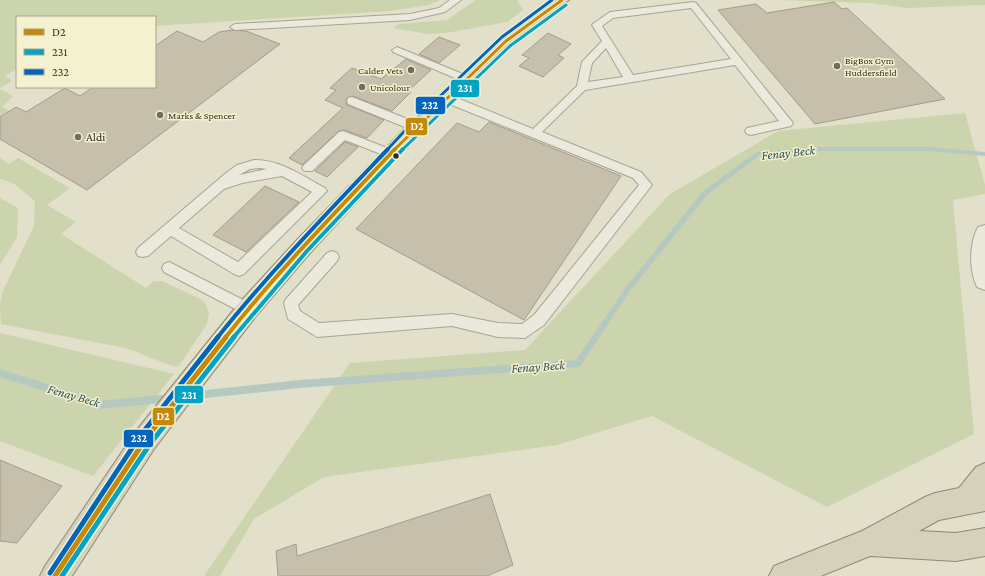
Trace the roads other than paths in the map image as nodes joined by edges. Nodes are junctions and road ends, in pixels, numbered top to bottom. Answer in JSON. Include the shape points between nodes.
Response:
{"nodes":[{"id":1,"x":456,"y":0,"type":"edge"},
{"id":2,"x":558,"y":1,"type":"edge"},
{"id":3,"x":235,"y":27,"type":"dead end"},
{"id":4,"x":606,"y":41,"type":"junction"},
{"id":5,"x":397,"y":50,"type":"dead end"},
{"id":6,"x":738,"y":61,"type":"junction"},
{"id":7,"x":466,"y":79,"type":"junction"},
{"id":8,"x":630,"y":79,"type":"junction"},
{"id":9,"x":582,"y":87,"type":"junction"},
{"id":10,"x":446,"y":98,"type":"junction"},
{"id":11,"x":352,"y":102,"type":"dead end"},
{"id":12,"x":416,"y":127,"type":"junction"},
{"id":13,"x":751,"y":131,"type":"dead end"},
{"id":14,"x":535,"y":133,"type":"junction"},
{"id":15,"x":391,"y":154,"type":"junction"},
{"id":16,"x":308,"y":168,"type":"dead end"},
{"id":17,"x":170,"y":229,"type":"junction"},
{"id":18,"x":985,"y":233,"type":"edge"},
{"id":19,"x":143,"y":252,"type":"dead end"},
{"id":20,"x":332,"y":257,"type":"dead end"},
{"id":21,"x":174,"y":271,"type":"dead end"},
{"id":22,"x":985,"y":281,"type":"edge"},
{"id":23,"x":248,"y":309,"type":"junction"},
{"id":24,"x":985,"y":476,"type":"edge"},
{"id":25,"x":976,"y":499,"type":"edge"},
{"id":26,"x":870,"y":542,"type":"junction"},
{"id":27,"x":985,"y":542,"type":"edge"},
{"id":28,"x":55,"y":576,"type":"edge"},
{"id":29,"x":784,"y":576,"type":"edge"}],
"edges":[{"from":1,"to":3,"type":"lane","via":[[442,10],[430,14],[376,24]]},
{"from":2,"to":7,"type":"highway","via":[[506,41]]},
{"from":4,"to":6,"type":"lane","via":[[597,25],[610,15],[693,5]]},
{"from":4,"to":8,"type":"lane"},
{"from":4,"to":9,"type":"lane","via":[[587,62]]},
{"from":5,"to":7,"type":"lane"},
{"from":6,"to":8,"type":"lane"},
{"from":6,"to":13,"type":"lane","via":[[788,123]]},
{"from":7,"to":10,"type":"highway"},
{"from":8,"to":9,"type":"lane"},
{"from":9,"to":14,"type":"lane"},
{"from":10,"to":12,"type":"highway"},
{"from":10,"to":14,"type":"lane"},
{"from":11,"to":12,"type":"lane"},
{"from":12,"to":15,"type":"highway"},
{"from":14,"to":20,"type":"lane","via":[[637,175],[646,185],[539,320],[525,331],[498,330],[452,320],[317,330],[293,315],[291,303]]},
{"from":15,"to":16,"type":"lane","via":[[343,135]]},
{"from":15,"to":23,"type":"highway"},
{"from":17,"to":17,"type":"lane","via":[[221,186],[241,179],[281,172],[321,191],[239,270]]},
{"from":17,"to":19,"type":"lane"},
{"from":18,"to":22,"type":"street","via":[[982,239],[982,265]]},
{"from":21,"to":23,"type":"lane"},
{"from":23,"to":28,"type":"highway","via":[[145,440]]},
{"from":24,"to":25,"type":"highway"},
{"from":25,"to":26,"type":"highway","via":[[935,507]]},
{"from":26,"to":27,"type":"highway","via":[[956,547]]},
{"from":26,"to":29,"type":"highway"}]}
